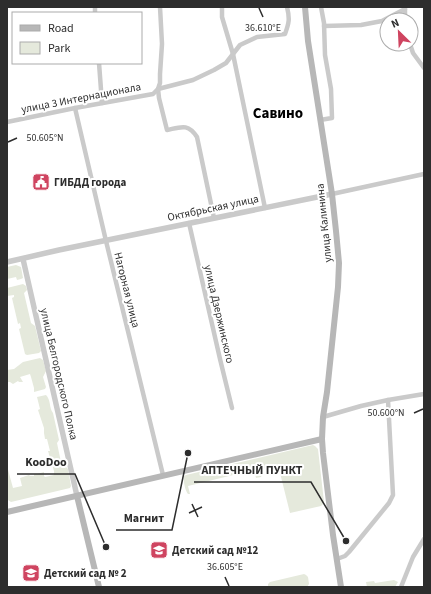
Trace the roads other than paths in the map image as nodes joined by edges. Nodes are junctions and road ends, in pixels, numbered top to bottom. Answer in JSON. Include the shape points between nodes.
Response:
{"nodes":[{"id":1,"x":160,"y":7,"type":"edge"},
{"id":2,"x":222,"y":7,"type":"edge"},
{"id":3,"x":287,"y":7,"type":"edge"},
{"id":4,"x":305,"y":7,"type":"edge"},
{"id":5,"x":322,"y":7,"type":"edge"},
{"id":6,"x":405,"y":8,"type":"edge"},
{"id":7,"x":324,"y":26,"type":"junction"},
{"id":8,"x":413,"y":52,"type":"edge"},
{"id":9,"x":233,"y":54,"type":"junction"},
{"id":10,"x":99,"y":64,"type":"edge"},
{"id":11,"x":424,"y":68,"type":"edge"},
{"id":12,"x":158,"y":89,"type":"junction"},
{"id":13,"x":102,"y":103,"type":"junction"},
{"id":14,"x":75,"y":108,"type":"junction"},
{"id":15,"x":320,"y":120,"type":"junction"},
{"id":16,"x":7,"y":122,"type":"edge"},
{"id":17,"x":424,"y":174,"type":"edge"},
{"id":18,"x":332,"y":194,"type":"junction"},
{"id":19,"x":265,"y":208,"type":"junction"},
{"id":20,"x":214,"y":218,"type":"junction"},
{"id":21,"x":190,"y":224,"type":"junction"},
{"id":22,"x":106,"y":241,"type":"junction"},
{"id":23,"x":23,"y":259,"type":"junction"},
{"id":24,"x":7,"y":262,"type":"edge"},
{"id":25,"x":424,"y":394,"type":"edge"},
{"id":26,"x":388,"y":400,"type":"junction"},
{"id":27,"x":232,"y":408,"type":"dead end"},
{"id":28,"x":323,"y":417,"type":"junction"},
{"id":29,"x":322,"y":439,"type":"junction"},
{"id":30,"x":163,"y":476,"type":"junction"},
{"id":31,"x":77,"y":496,"type":"junction"},
{"id":32,"x":7,"y":510,"type":"edge"},
{"id":33,"x":424,"y":539,"type":"edge"},
{"id":34,"x":337,"y":559,"type":"junction"},
{"id":35,"x":99,"y":587,"type":"edge"},
{"id":36,"x":341,"y":587,"type":"edge"},
{"id":37,"x":401,"y":587,"type":"edge"}],
"edges":[{"from":1,"to":12,"type":"street","via":[[162,44]]},
{"from":2,"to":9,"type":"street","via":[[222,17]]},
{"from":3,"to":9,"type":"street","name":"улица 3 Интернационала","via":[[289,24],[285,34],[257,37],[240,45]]},
{"from":4,"to":15,"type":"main road","name":"улица Калинина"},
{"from":5,"to":7,"type":"street"},
{"from":6,"to":7,"type":"street","via":[[382,21],[361,25]]},
{"from":7,"to":15,"type":"street","via":[[332,118]]},
{"from":8,"to":11,"type":"street"},
{"from":9,"to":12,"type":"street","name":"улица 3 Интернационала","via":[[226,63],[193,80]]},
{"from":9,"to":19,"type":"street"},
{"from":10,"to":13,"type":"street"},
{"from":12,"to":13,"type":"street","name":"улица 3 Интернационала","via":[[153,94]]},
{"from":12,"to":20,"type":"street","via":[[167,130],[187,127],[193,130],[197,137]]},
{"from":13,"to":14,"type":"street","name":"улица 3 Интернационала"},
{"from":14,"to":16,"type":"street","name":"улица 3 Интернационала"},
{"from":14,"to":22,"type":"street","name":"Нагорная улица"},
{"from":15,"to":18,"type":"main road","name":"улица Калинина"},
{"from":17,"to":18,"type":"street","name":"Октябрьская улица"},
{"from":18,"to":19,"type":"street","name":"Октябрьская улица"},
{"from":18,"to":28,"type":"main road","name":"улица Калинина","via":[[339,263]]},
{"from":19,"to":20,"type":"street","name":"Октябрьская улица"},
{"from":20,"to":21,"type":"street","name":"Октябрьская улица"},
{"from":21,"to":22,"type":"street","name":"Октябрьская улица"},
{"from":21,"to":27,"type":"street","name":"улица Дзержинского"},
{"from":22,"to":23,"type":"street","name":"Октябрьская улица"},
{"from":22,"to":30,"type":"street","name":"Нагорная улица"},
{"from":23,"to":24,"type":"street","name":"Октябрьская улица"},
{"from":23,"to":31,"type":"street","name":"улица Белгородского Полка"},
{"from":25,"to":26,"type":"street"},
{"from":26,"to":28,"type":"street"},
{"from":26,"to":34,"type":"street","via":[[393,495],[349,552]]},
{"from":28,"to":29,"type":"main road","name":"улица Калинина"},
{"from":29,"to":30,"type":"main road"},
{"from":29,"to":34,"type":"main road","name":"улица Калинина"},
{"from":30,"to":31,"type":"main road"},
{"from":31,"to":32,"type":"main road"},
{"from":31,"to":35,"type":"main road","name":"улица Белгородского Полка"},
{"from":33,"to":37,"type":"street","via":[[412,557]]},
{"from":34,"to":36,"type":"main road","name":"улица Калинина"}]}
